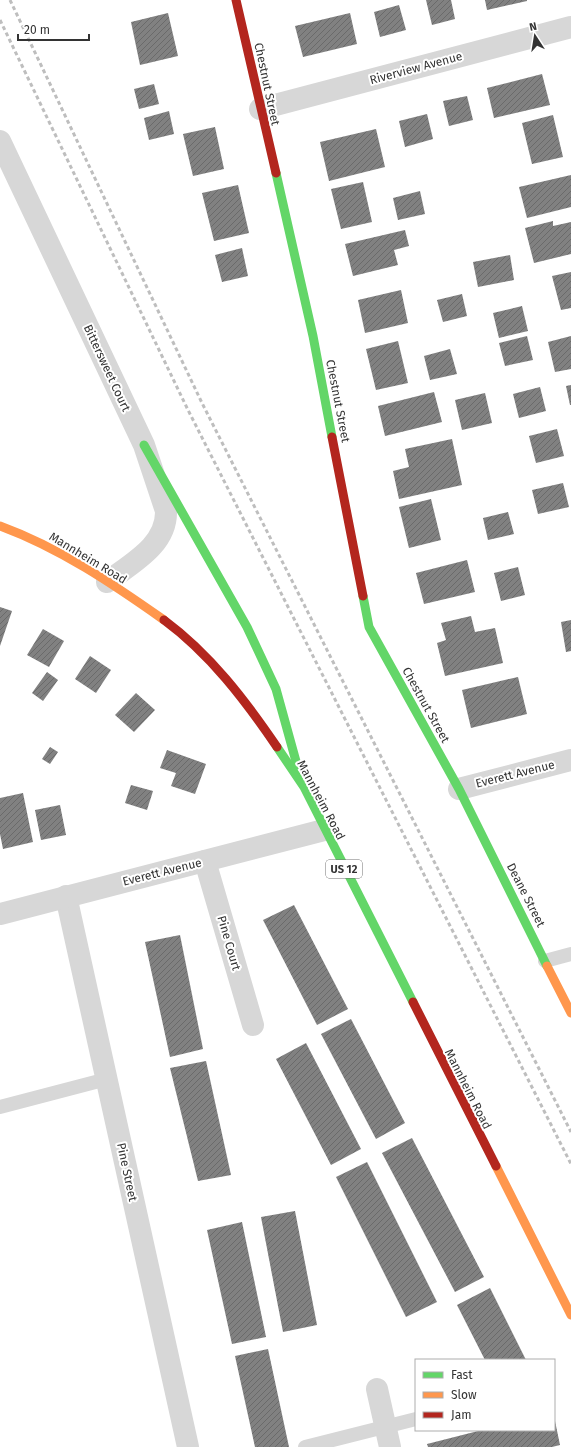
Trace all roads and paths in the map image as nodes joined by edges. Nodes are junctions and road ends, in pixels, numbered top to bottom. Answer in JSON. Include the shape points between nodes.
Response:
{"nodes":[{"id":1,"x":236,"y":0,"type":"edge"},
{"id":2,"x":571,"y":27,"type":"edge"},
{"id":3,"x":260,"y":109,"type":"junction"},
{"id":4,"x":0,"y":141,"type":"edge"},
{"id":5,"x":144,"y":445,"type":"junction"},
{"id":6,"x":0,"y":526,"type":"edge"},
{"id":7,"x":107,"y":582,"type":"junction"},
{"id":8,"x":571,"y":760,"type":"edge"},
{"id":9,"x":304,"y":787,"type":"junction"},
{"id":10,"x":459,"y":788,"type":"junction"},
{"id":11,"x":324,"y":830,"type":"junction"},
{"id":12,"x":205,"y":861,"type":"junction"},
{"id":13,"x":66,"y":896,"type":"junction"},
{"id":14,"x":0,"y":914,"type":"edge"},
{"id":15,"x":571,"y":954,"type":"edge"},
{"id":16,"x":546,"y":961,"type":"junction"},
{"id":17,"x":571,"y":1012,"type":"edge"},
{"id":18,"x":253,"y":1025,"type":"dead end"},
{"id":19,"x":107,"y":1079,"type":"junction"},
{"id":20,"x":0,"y":1107,"type":"edge"},
{"id":21,"x":571,"y":1315,"type":"edge"},
{"id":22,"x":377,"y":1389,"type":"dead end"},
{"id":23,"x":415,"y":1420,"type":"edge"},
{"id":24,"x":388,"y":1437,"type":"edge"},
{"id":25,"x":188,"y":1447,"type":"edge"},
{"id":26,"x":305,"y":1447,"type":"edge"}],
"edges":[{"from":1,"to":3,"type":"main road","name":"Chestnut Street"},
{"from":2,"to":3,"type":"street","name":"Riverview Avenue"},
{"from":3,"to":10,"type":"main road","name":"Chestnut Street","via":[[313,336],[370,627]]},
{"from":4,"to":5,"type":"street","name":"Bittersweet Court"},
{"from":5,"to":7,"type":"street","name":"Bittersweet Court","via":[[166,511],[166,522],[162,534],[146,552]]},
{"from":5,"to":9,"type":"main road","via":[[247,627],[276,689]]},
{"from":6,"to":7,"type":"main road","name":"Mannheim Road","number":"US 12","via":[[69,557]]},
{"from":7,"to":9,"type":"main road","name":"Mannheim Road","number":"US 12","via":[[181,633],[219,671],[263,724]]},
{"from":8,"to":10,"type":"street","name":"Everett Avenue"},
{"from":9,"to":11,"type":"main road","name":"Mannheim Road","number":"US 12"},
{"from":10,"to":16,"type":"main road","name":"Deane Street"},
{"from":11,"to":12,"type":"street","name":"Everett Avenue"},
{"from":11,"to":21,"type":"main road","name":"Mannheim Road","number":"US 12"},
{"from":12,"to":13,"type":"street","name":"Everett Avenue"},
{"from":12,"to":18,"type":"street","name":"Pine Court"},
{"from":13,"to":14,"type":"street","name":"Everett Avenue"},
{"from":13,"to":19,"type":"street","name":"Pine Street"},
{"from":15,"to":16,"type":"lane"},
{"from":16,"to":17,"type":"main road","name":"Deane Street"},
{"from":19,"to":20,"type":"lane"},
{"from":19,"to":25,"type":"street","name":"Pine Street"},
{"from":22,"to":24,"type":"street"},
{"from":23,"to":24,"type":"lane"},
{"from":24,"to":26,"type":"lane"}]}
